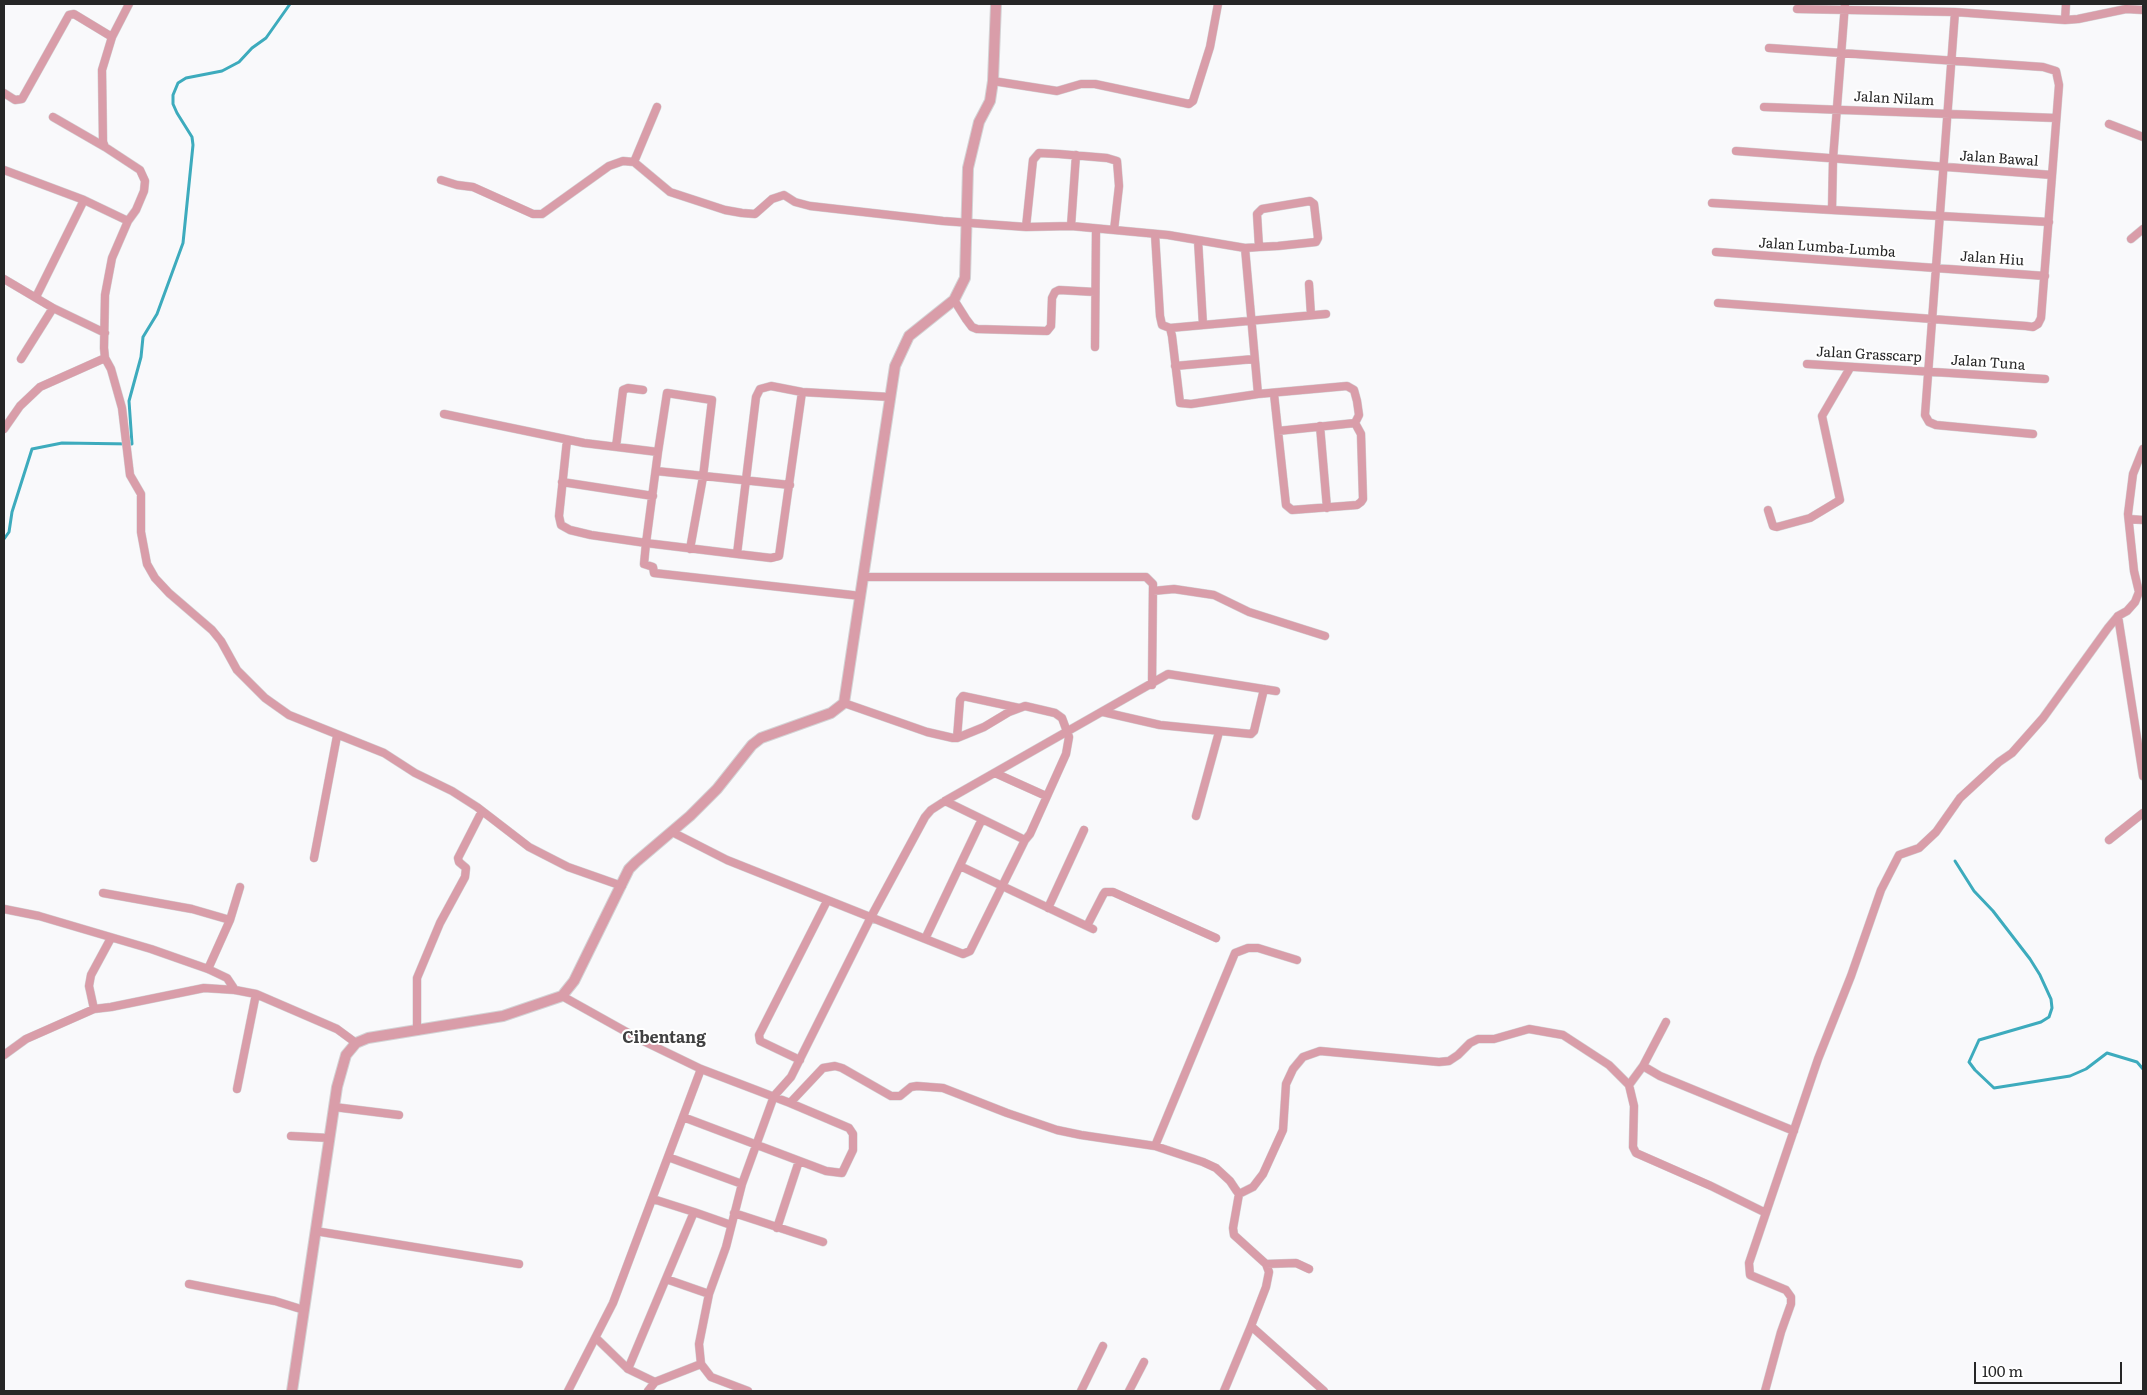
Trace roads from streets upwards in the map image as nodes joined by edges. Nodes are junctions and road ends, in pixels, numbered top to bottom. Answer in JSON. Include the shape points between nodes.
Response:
{"nodes":[{"id":1,"x":129,"y":4,"type":"edge"},
{"id":2,"x":996,"y":4,"type":"edge"},
{"id":3,"x":1218,"y":4,"type":"edge"},
{"id":4,"x":2066,"y":4,"type":"edge"},
{"id":5,"x":1845,"y":6,"type":"edge"},
{"id":6,"x":1797,"y":9,"type":"dead end"},
{"id":7,"x":2143,"y":10,"type":"edge"},
{"id":8,"x":1955,"y":12,"type":"junction"},
{"id":9,"x":2064,"y":20,"type":"junction"},
{"id":10,"x":112,"y":37,"type":"junction"},
{"id":11,"x":1769,"y":48,"type":"dead end"},
{"id":12,"x":1841,"y":53,"type":"junction"},
{"id":13,"x":1952,"y":61,"type":"junction"},
{"id":14,"x":993,"y":81,"type":"junction"},
{"id":15,"x":4,"y":93,"type":"edge"},
{"id":16,"x":657,"y":107,"type":"dead end"},
{"id":17,"x":1764,"y":107,"type":"dead end"},
{"id":18,"x":1838,"y":109,"type":"junction"},
{"id":19,"x":1948,"y":114,"type":"junction"},
{"id":20,"x":53,"y":117,"type":"dead end"},
{"id":21,"x":2056,"y":118,"type":"junction"},
{"id":22,"x":2109,"y":124,"type":"dead end"},
{"id":23,"x":2143,"y":136,"type":"edge"},
{"id":24,"x":105,"y":146,"type":"junction"},
{"id":25,"x":1736,"y":151,"type":"dead end"},
{"id":26,"x":1076,"y":155,"type":"junction"},
{"id":27,"x":1834,"y":160,"type":"junction"},
{"id":28,"x":634,"y":162,"type":"junction"},
{"id":29,"x":1944,"y":168,"type":"junction"},
{"id":30,"x":4,"y":170,"type":"edge"},
{"id":31,"x":2052,"y":175,"type":"junction"},
{"id":32,"x":440,"y":180,"type":"dead end"},
{"id":33,"x":84,"y":200,"type":"junction"},
{"id":34,"x":1712,"y":203,"type":"dead end"},
{"id":35,"x":1832,"y":210,"type":"junction"},
{"id":36,"x":1940,"y":216,"type":"junction"},
{"id":37,"x":128,"y":221,"type":"junction"},
{"id":38,"x":2049,"y":222,"type":"junction"},
{"id":39,"x":966,"y":223,"type":"junction"},
{"id":40,"x":1026,"y":226,"type":"junction"},
{"id":41,"x":1071,"y":226,"type":"junction"},
{"id":42,"x":1096,"y":229,"type":"junction"},
{"id":43,"x":2143,"y":229,"type":"edge"},
{"id":44,"x":1114,"y":230,"type":"junction"},
{"id":45,"x":1155,"y":234,"type":"junction"},
{"id":46,"x":2131,"y":239,"type":"dead end"},
{"id":47,"x":1198,"y":240,"type":"junction"},
{"id":48,"x":1259,"y":247,"type":"junction"},
{"id":49,"x":1245,"y":248,"type":"junction"},
{"id":50,"x":1716,"y":252,"type":"dead end"},
{"id":51,"x":1937,"y":268,"type":"junction"},
{"id":52,"x":2045,"y":276,"type":"junction"},
{"id":53,"x":4,"y":279,"type":"edge"},
{"id":54,"x":1309,"y":284,"type":"dead end"},
{"id":55,"x":1095,"y":292,"type":"junction"},
{"id":56,"x":36,"y":297,"type":"junction"},
{"id":57,"x":954,"y":300,"type":"junction"},
{"id":58,"x":1718,"y":303,"type":"dead end"},
{"id":59,"x":53,"y":308,"type":"junction"},
{"id":60,"x":1326,"y":314,"type":"dead end"},
{"id":61,"x":1311,"y":315,"type":"junction"},
{"id":62,"x":1933,"y":318,"type":"junction"},
{"id":63,"x":1251,"y":320,"type":"junction"},
{"id":64,"x":1203,"y":325,"type":"junction"},
{"id":65,"x":1170,"y":328,"type":"junction"},
{"id":66,"x":105,"y":333,"type":"junction"},
{"id":67,"x":1095,"y":347,"type":"dead end"},
{"id":68,"x":105,"y":358,"type":"junction"},
{"id":69,"x":21,"y":359,"type":"dead end"},
{"id":70,"x":1254,"y":359,"type":"junction"},
{"id":71,"x":1807,"y":364,"type":"dead end"},
{"id":72,"x":1175,"y":366,"type":"junction"},
{"id":73,"x":1850,"y":368,"type":"junction"},
{"id":74,"x":1929,"y":371,"type":"junction"},
{"id":75,"x":2045,"y":379,"type":"dead end"},
{"id":76,"x":643,"y":390,"type":"dead end"},
{"id":77,"x":802,"y":392,"type":"junction"},
{"id":78,"x":1258,"y":394,"type":"junction"},
{"id":79,"x":1274,"y":394,"type":"junction"},
{"id":80,"x":890,"y":397,"type":"junction"},
{"id":81,"x":444,"y":414,"type":"dead end"},
{"id":82,"x":1355,"y":422,"type":"junction"},
{"id":83,"x":1320,"y":426,"type":"junction"},
{"id":84,"x":4,"y":429,"type":"edge"},
{"id":85,"x":1278,"y":431,"type":"junction"},
{"id":86,"x":2033,"y":434,"type":"dead end"},
{"id":87,"x":567,"y":440,"type":"junction"},
{"id":88,"x":616,"y":447,"type":"junction"},
{"id":89,"x":2143,"y":449,"type":"edge"},
{"id":90,"x":658,"y":452,"type":"junction"},
{"id":91,"x":656,"y":472,"type":"junction"},
{"id":92,"x":703,"y":477,"type":"junction"},
{"id":93,"x":747,"y":480,"type":"junction"},
{"id":94,"x":562,"y":482,"type":"junction"},
{"id":95,"x":790,"y":485,"type":"junction"},
{"id":96,"x":653,"y":496,"type":"junction"},
{"id":97,"x":1327,"y":508,"type":"junction"},
{"id":98,"x":1768,"y":510,"type":"dead end"},
{"id":99,"x":2129,"y":519,"type":"junction"},
{"id":100,"x":2143,"y":520,"type":"edge"},
{"id":101,"x":646,"y":543,"type":"junction"},
{"id":102,"x":690,"y":549,"type":"junction"},
{"id":103,"x":738,"y":554,"type":"junction"},
{"id":104,"x":865,"y":577,"type":"junction"},
{"id":105,"x":1153,"y":591,"type":"junction"},
{"id":106,"x":861,"y":596,"type":"junction"},
{"id":107,"x":2118,"y":616,"type":"junction"},
{"id":108,"x":1325,"y":636,"type":"dead end"},
{"id":109,"x":1152,"y":685,"type":"junction"},
{"id":110,"x":1264,"y":690,"type":"junction"},
{"id":111,"x":1276,"y":691,"type":"dead end"},
{"id":112,"x":844,"y":703,"type":"junction"},
{"id":113,"x":1019,"y":708,"type":"junction"},
{"id":114,"x":1103,"y":712,"type":"junction"},
{"id":115,"x":1067,"y":732,"type":"junction"},
{"id":116,"x":1218,"y":732,"type":"junction"},
{"id":117,"x":337,"y":736,"type":"junction"},
{"id":118,"x":958,"y":738,"type":"junction"},
{"id":119,"x":996,"y":773,"type":"junction"},
{"id":120,"x":2143,"y":776,"type":"edge"},
{"id":121,"x":1046,"y":796,"type":"junction"},
{"id":122,"x":945,"y":801,"type":"junction"},
{"id":123,"x":482,"y":811,"type":"junction"},
{"id":124,"x":2143,"y":813,"type":"edge"},
{"id":125,"x":1196,"y":816,"type":"dead end"},
{"id":126,"x":982,"y":819,"type":"junction"},
{"id":127,"x":1084,"y":830,"type":"dead end"},
{"id":128,"x":672,"y":832,"type":"junction"},
{"id":129,"x":1025,"y":840,"type":"junction"},
{"id":130,"x":2109,"y":840,"type":"dead end"},
{"id":131,"x":314,"y":858,"type":"dead end"},
{"id":132,"x":960,"y":866,"type":"junction"},
{"id":133,"x":1003,"y":885,"type":"junction"},
{"id":134,"x":622,"y":886,"type":"junction"},
{"id":135,"x":240,"y":887,"type":"dead end"},
{"id":136,"x":103,"y":893,"type":"dead end"},
{"id":137,"x":827,"y":901,"type":"junction"},
{"id":138,"x":1048,"y":908,"type":"junction"},
{"id":139,"x":4,"y":909,"type":"edge"},
{"id":140,"x":871,"y":918,"type":"junction"},
{"id":141,"x":230,"y":920,"type":"junction"},
{"id":142,"x":111,"y":938,"type":"junction"},
{"id":143,"x":1216,"y":938,"type":"dead end"},
{"id":144,"x":925,"y":939,"type":"junction"},
{"id":145,"x":1297,"y":960,"type":"dead end"},
{"id":146,"x":208,"y":969,"type":"junction"},
{"id":147,"x":235,"y":990,"type":"junction"},
{"id":148,"x":256,"y":994,"type":"junction"},
{"id":149,"x":562,"y":996,"type":"junction"},
{"id":150,"x":94,"y":1009,"type":"junction"},
{"id":151,"x":1666,"y":1022,"type":"dead end"},
{"id":152,"x":417,"y":1030,"type":"junction"},
{"id":153,"x":356,"y":1043,"type":"junction"},
{"id":154,"x":4,"y":1055,"type":"edge"},
{"id":155,"x":800,"y":1060,"type":"junction"},
{"id":156,"x":1643,"y":1066,"type":"junction"},
{"id":157,"x":702,"y":1068,"type":"junction"},
{"id":158,"x":1629,"y":1085,"type":"junction"},
{"id":159,"x":237,"y":1089,"type":"dead end"},
{"id":160,"x":774,"y":1096,"type":"junction"},
{"id":161,"x":790,"y":1103,"type":"junction"},
{"id":162,"x":334,"y":1107,"type":"junction"},
{"id":163,"x":399,"y":1115,"type":"dead end"},
{"id":164,"x":682,"y":1117,"type":"junction"},
{"id":165,"x":1794,"y":1131,"type":"junction"},
{"id":166,"x":290,"y":1136,"type":"dead end"},
{"id":167,"x":329,"y":1138,"type":"junction"},
{"id":168,"x":756,"y":1144,"type":"junction"},
{"id":169,"x":1155,"y":1146,"type":"junction"},
{"id":170,"x":668,"y":1157,"type":"junction"},
{"id":171,"x":799,"y":1161,"type":"junction"},
{"id":172,"x":742,"y":1184,"type":"junction"},
{"id":173,"x":1239,"y":1194,"type":"junction"},
{"id":174,"x":652,"y":1199,"type":"junction"},
{"id":175,"x":694,"y":1212,"type":"junction"},
{"id":176,"x":734,"y":1213,"type":"junction"},
{"id":177,"x":1766,"y":1213,"type":"junction"},
{"id":178,"x":731,"y":1225,"type":"junction"},
{"id":179,"x":777,"y":1228,"type":"junction"},
{"id":180,"x":315,"y":1231,"type":"junction"},
{"id":181,"x":823,"y":1242,"type":"dead end"},
{"id":182,"x":519,"y":1264,"type":"dead end"},
{"id":183,"x":1266,"y":1264,"type":"junction"},
{"id":184,"x":1309,"y":1269,"type":"dead end"},
{"id":185,"x":666,"y":1279,"type":"junction"},
{"id":186,"x":189,"y":1284,"type":"dead end"},
{"id":187,"x":709,"y":1294,"type":"junction"},
{"id":188,"x":304,"y":1310,"type":"junction"},
{"id":189,"x":1251,"y":1326,"type":"junction"},
{"id":190,"x":596,"y":1338,"type":"junction"},
{"id":191,"x":1103,"y":1346,"type":"dead end"},
{"id":192,"x":1144,"y":1362,"type":"dead end"},
{"id":193,"x":701,"y":1364,"type":"junction"},
{"id":194,"x":628,"y":1369,"type":"junction"},
{"id":195,"x":655,"y":1382,"type":"junction"},
{"id":196,"x":292,"y":1391,"type":"edge"},
{"id":197,"x":568,"y":1391,"type":"edge"},
{"id":198,"x":648,"y":1391,"type":"edge"},
{"id":199,"x":748,"y":1391,"type":"edge"},
{"id":200,"x":1081,"y":1391,"type":"edge"},
{"id":201,"x":1129,"y":1391,"type":"edge"},
{"id":202,"x":1224,"y":1391,"type":"edge"},
{"id":203,"x":1324,"y":1391,"type":"edge"},
{"id":204,"x":1764,"y":1391,"type":"edge"}],
"edges":[{"from":1,"to":10,"type":"street"},
{"from":2,"to":14,"type":"street"},
{"from":3,"to":14,"type":"street","via":[[1210,47],[1193,101],[1189,104],[1095,84],[1081,84],[1057,91]]},
{"from":4,"to":9,"type":"street"},
{"from":5,"to":6,"type":"street"},
{"from":5,"to":8,"type":"street"},
{"from":5,"to":12,"type":"street"},
{"from":7,"to":9,"type":"street"},
{"from":8,"to":9,"type":"street"},
{"from":8,"to":13,"type":"street"},
{"from":10,"to":15,"type":"street","via":[[74,14],[69,15],[22,99],[15,100]]},
{"from":10,"to":24,"type":"street","via":[[101,79]]},
{"from":11,"to":12,"type":"street"},
{"from":12,"to":13,"type":"street"},
{"from":12,"to":18,"type":"street"},
{"from":13,"to":19,"type":"street"},
{"from":13,"to":21,"type":"street","via":[[2052,68],[2056,71],[2058,85]]},
{"from":14,"to":39,"type":"street","via":[[990,101],[979,122],[968,168]]},
{"from":16,"to":28,"type":"street"},
{"from":17,"to":18,"type":"street","name":"Jalan Nilam"},
{"from":18,"to":19,"type":"street","name":"Jalan Nilam"},
{"from":18,"to":27,"type":"street"},
{"from":19,"to":21,"type":"street","name":"Jalan Nilam"},
{"from":19,"to":29,"type":"street"},
{"from":20,"to":24,"type":"street"},
{"from":21,"to":31,"type":"street"},
{"from":22,"to":23,"type":"street"},
{"from":24,"to":37,"type":"street","via":[[134,164],[144,181],[140,201]]},
{"from":25,"to":27,"type":"street","name":"Jalan Bawal"},
{"from":26,"to":40,"type":"street","via":[[1040,153],[1035,157],[1031,165]]},
{"from":26,"to":41,"type":"street"},
{"from":26,"to":44,"type":"street","via":[[1117,161],[1119,186]]},
{"from":27,"to":29,"type":"street","name":"Jalan Bawal"},
{"from":27,"to":35,"type":"street"},
{"from":28,"to":32,"type":"street","via":[[623,161],[609,166],[542,214],[534,214],[473,187]]},
{"from":28,"to":39,"type":"street","via":[[670,192],[725,210],[755,214],[772,199],[784,195],[810,206]]},
{"from":29,"to":31,"type":"street","name":"Jalan Bawal"},
{"from":29,"to":36,"type":"street"},
{"from":30,"to":33,"type":"street"},
{"from":31,"to":38,"type":"street"},
{"from":33,"to":37,"type":"street"},
{"from":33,"to":56,"type":"street"},
{"from":34,"to":35,"type":"street"},
{"from":35,"to":36,"type":"street"},
{"from":36,"to":38,"type":"street"},
{"from":36,"to":51,"type":"street"},
{"from":37,"to":66,"type":"street","via":[[108,274]]},
{"from":38,"to":52,"type":"street"},
{"from":39,"to":40,"type":"street"},
{"from":39,"to":57,"type":"street","via":[[966,278]]},
{"from":40,"to":41,"type":"street"},
{"from":41,"to":42,"type":"street"},
{"from":42,"to":44,"type":"street"},
{"from":42,"to":55,"type":"street"},
{"from":43,"to":46,"type":"street"},
{"from":44,"to":45,"type":"street"},
{"from":45,"to":47,"type":"street"},
{"from":45,"to":65,"type":"street","via":[[1160,316],[1162,325]]},
{"from":47,"to":49,"type":"street"},
{"from":47,"to":64,"type":"street"},
{"from":48,"to":48,"type":"street","via":[[1317,241],[1314,204],[1310,201],[1262,209],[1257,214]]},
{"from":48,"to":49,"type":"street"},
{"from":49,"to":63,"type":"street"},
{"from":50,"to":51,"type":"street","name":"Jalan Lumba-Lumba"},
{"from":51,"to":52,"type":"street","name":"Jalan Hiu"},
{"from":51,"to":62,"type":"street"},
{"from":52,"to":62,"type":"street","via":[[2041,318],[2033,326]]},
{"from":53,"to":56,"type":"street"},
{"from":54,"to":61,"type":"street"},
{"from":55,"to":57,"type":"street","via":[[1055,292],[1051,326],[1047,331],[977,329],[972,327]]},
{"from":55,"to":67,"type":"street"},
{"from":56,"to":59,"type":"street"},
{"from":57,"to":80,"type":"street","via":[[908,336],[895,366]]},
{"from":58,"to":62,"type":"street"},
{"from":59,"to":66,"type":"street"},
{"from":59,"to":69,"type":"street"},
{"from":60,"to":61,"type":"street"},
{"from":61,"to":63,"type":"street"},
{"from":62,"to":74,"type":"street"},
{"from":63,"to":64,"type":"street"},
{"from":63,"to":70,"type":"street"},
{"from":64,"to":65,"type":"street"},
{"from":65,"to":72,"type":"street"},
{"from":66,"to":68,"type":"street"},
{"from":68,"to":84,"type":"street","via":[[40,387],[20,406]]},
{"from":68,"to":117,"type":"street","via":[[121,402],[127,462],[142,498],[143,546],[147,564],[155,578],[212,630],[237,670],[265,698],[288,715]]},
{"from":70,"to":72,"type":"street"},
{"from":70,"to":78,"type":"street"},
{"from":71,"to":73,"type":"street","name":"Jalan Grasscarp"},
{"from":72,"to":78,"type":"street","via":[[1182,404]]},
{"from":73,"to":74,"type":"street","name":"Jalan Grasscarp"},
{"from":73,"to":98,"type":"street","via":[[1822,416],[1840,500],[1810,518],[1777,527],[1773,526]]},
{"from":74,"to":75,"type":"street","name":"Jalan Tuna"},
{"from":74,"to":86,"type":"street","via":[[1926,414],[1932,424]]},
{"from":76,"to":88,"type":"street","via":[[625,388],[621,395]]},
{"from":77,"to":80,"type":"street"},
{"from":77,"to":93,"type":"street","via":[[771,386],[763,387],[757,393]]},
{"from":77,"to":95,"type":"street"},
{"from":78,"to":79,"type":"street"},
{"from":79,"to":82,"type":"street","via":[[1350,387],[1354,390],[1359,414]]},
{"from":79,"to":85,"type":"street"},
{"from":80,"to":104,"type":"street"},
{"from":81,"to":87,"type":"street"},
{"from":82,"to":83,"type":"street"},
{"from":82,"to":97,"type":"street","via":[[1361,434],[1363,498],[1357,505]]},
{"from":83,"to":85,"type":"street"},
{"from":83,"to":97,"type":"street"},
{"from":85,"to":97,"type":"street","via":[[1287,507],[1292,510]]},
{"from":87,"to":88,"type":"street"},
{"from":87,"to":94,"type":"street"},
{"from":88,"to":90,"type":"street"},
{"from":89,"to":99,"type":"street","via":[[2133,474]]},
{"from":90,"to":91,"type":"street"},
{"from":90,"to":92,"type":"street","via":[[667,393],[709,398],[713,403]]},
{"from":91,"to":92,"type":"street"},
{"from":91,"to":96,"type":"street"},
{"from":92,"to":93,"type":"street"},
{"from":92,"to":102,"type":"street"},
{"from":93,"to":95,"type":"street"},
{"from":93,"to":103,"type":"street"},
{"from":94,"to":96,"type":"street"},
{"from":94,"to":101,"type":"street","via":[[561,525],[591,535]]},
{"from":95,"to":103,"type":"street","via":[[779,556]]},
{"from":96,"to":101,"type":"street"},
{"from":99,"to":100,"type":"street"},
{"from":99,"to":107,"type":"street","via":[[2139,592],[2135,602]]},
{"from":101,"to":102,"type":"street"},
{"from":101,"to":106,"type":"street","via":[[644,564],[653,567],[654,573]]},
{"from":102,"to":103,"type":"street"},
{"from":104,"to":105,"type":"street","via":[[1130,576],[1149,578]]},
{"from":104,"to":106,"type":"street"},
{"from":105,"to":108,"type":"street","via":[[1214,595],[1249,612]]},
{"from":105,"to":109,"type":"street"},
{"from":106,"to":112,"type":"street"},
{"from":107,"to":120,"type":"street"},
{"from":107,"to":165,"type":"street","via":[[2043,718],[2012,753],[1960,798],[1925,843],[1899,855],[1893,864],[1818,1059]]},
{"from":109,"to":110,"type":"street","via":[[1173,674]]},
{"from":109,"to":114,"type":"street"},
{"from":110,"to":111,"type":"street"},
{"from":110,"to":116,"type":"street","via":[[1253,733]]},
{"from":112,"to":118,"type":"street","via":[[927,732]]},
{"from":112,"to":128,"type":"street","via":[[831,714],[761,738],[717,789]]},
{"from":113,"to":115,"type":"street","via":[[1056,713],[1062,718]]},
{"from":113,"to":118,"type":"street"},
{"from":113,"to":118,"type":"street","via":[[964,696],[960,700]]},
{"from":114,"to":115,"type":"street"},
{"from":114,"to":116,"type":"street","via":[[1160,725]]},
{"from":115,"to":119,"type":"street"},
{"from":115,"to":121,"type":"street","via":[[1066,754]]},
{"from":116,"to":125,"type":"street"},
{"from":117,"to":123,"type":"street","via":[[384,753]]},
{"from":117,"to":131,"type":"street"},
{"from":119,"to":121,"type":"street"},
{"from":119,"to":122,"type":"street"},
{"from":121,"to":129,"type":"street"},
{"from":122,"to":126,"type":"street"},
{"from":122,"to":140,"type":"street","via":[[925,817]]},
{"from":123,"to":134,"type":"street","via":[[529,847],[568,867]]},
{"from":123,"to":152,"type":"street","via":[[458,858],[466,868],[465,877],[440,923],[417,978]]},
{"from":124,"to":130,"type":"street"},
{"from":126,"to":129,"type":"street"},
{"from":126,"to":132,"type":"street"},
{"from":127,"to":138,"type":"street"},
{"from":128,"to":134,"type":"street","via":[[636,862]]},
{"from":128,"to":137,"type":"street","via":[[727,860]]},
{"from":129,"to":133,"type":"street"},
{"from":132,"to":133,"type":"street"},
{"from":132,"to":144,"type":"street"},
{"from":133,"to":138,"type":"street"},
{"from":133,"to":144,"type":"street","via":[[970,951],[960,954]]},
{"from":134,"to":149,"type":"street","via":[[574,981]]},
{"from":135,"to":141,"type":"street"},
{"from":136,"to":141,"type":"street","via":[[192,909]]},
{"from":137,"to":140,"type":"street"},
{"from":137,"to":155,"type":"street","via":[[759,1035],[760,1042]]},
{"from":138,"to":143,"type":"street","via":[[1090,928],[1103,895],[1113,892]]},
{"from":139,"to":142,"type":"street"},
{"from":140,"to":144,"type":"street"},
{"from":140,"to":155,"type":"street"},
{"from":141,"to":146,"type":"street"},
{"from":142,"to":146,"type":"street"},
{"from":142,"to":150,"type":"street","via":[[91,975],[89,986]]},
{"from":145,"to":169,"type":"street","via":[[1258,948],[1234,953]]},
{"from":146,"to":147,"type":"street","via":[[227,978]]},
{"from":147,"to":148,"type":"street"},
{"from":147,"to":150,"type":"street","via":[[191,990]]},
{"from":148,"to":153,"type":"street","via":[[337,1029]]},
{"from":148,"to":159,"type":"street"},
{"from":149,"to":152,"type":"street","via":[[504,1016]]},
{"from":149,"to":157,"type":"street","via":[[640,1039]]},
{"from":150,"to":154,"type":"street","via":[[26,1039]]},
{"from":151,"to":156,"type":"street"},
{"from":152,"to":153,"type":"street"},
{"from":153,"to":162,"type":"street","via":[[342,1066]]},
{"from":155,"to":160,"type":"street","via":[[791,1077]]},
{"from":156,"to":158,"type":"street"},
{"from":156,"to":165,"type":"street"},
{"from":157,"to":160,"type":"street"},
{"from":157,"to":164,"type":"street"},
{"from":158,"to":173,"type":"street","via":[[1609,1065],[1563,1035],[1540,1030],[1529,1029],[1494,1039],[1478,1039],[1449,1061],[1439,1062],[1315,1051],[1303,1057],[1289,1077],[1283,1130],[1263,1174],[1253,1187]]},
{"from":158,"to":177,"type":"street","via":[[1634,1106],[1633,1146],[1636,1153]]},
{"from":160,"to":161,"type":"street"},
{"from":160,"to":168,"type":"street"},
{"from":161,"to":169,"type":"street","via":[[823,1068],[835,1066],[891,1096],[900,1096],[917,1086],[943,1088],[1057,1130]]},
{"from":161,"to":171,"type":"street","via":[[849,1128],[853,1134],[853,1150],[842,1173]]},
{"from":162,"to":163,"type":"street"},
{"from":162,"to":167,"type":"street"},
{"from":164,"to":168,"type":"street"},
{"from":164,"to":170,"type":"street"},
{"from":165,"to":177,"type":"street"},
{"from":166,"to":167,"type":"street"},
{"from":167,"to":180,"type":"street"},
{"from":168,"to":171,"type":"street"},
{"from":168,"to":172,"type":"street"},
{"from":169,"to":173,"type":"street","via":[[1188,1155],[1216,1168],[1230,1180]]},
{"from":170,"to":172,"type":"street"},
{"from":170,"to":174,"type":"street"},
{"from":171,"to":179,"type":"street"},
{"from":172,"to":176,"type":"street"},
{"from":173,"to":183,"type":"street","via":[[1234,1235]]},
{"from":174,"to":175,"type":"street"},
{"from":174,"to":190,"type":"street"},
{"from":175,"to":178,"type":"street"},
{"from":175,"to":185,"type":"street"},
{"from":176,"to":178,"type":"street"},
{"from":176,"to":179,"type":"street"},
{"from":177,"to":204,"type":"street","via":[[1748,1269],[1753,1276],[1786,1290],[1791,1304]]},
{"from":178,"to":187,"type":"street"},
{"from":179,"to":181,"type":"street"},
{"from":180,"to":182,"type":"street"},
{"from":180,"to":188,"type":"street"},
{"from":183,"to":184,"type":"street","via":[[1296,1263]]},
{"from":183,"to":189,"type":"street","via":[[1268,1278]]},
{"from":185,"to":187,"type":"street"},
{"from":185,"to":194,"type":"street"},
{"from":186,"to":188,"type":"street"},
{"from":187,"to":193,"type":"street","via":[[699,1344]]},
{"from":188,"to":196,"type":"street"},
{"from":189,"to":202,"type":"street"},
{"from":189,"to":203,"type":"street"},
{"from":190,"to":194,"type":"street"},
{"from":190,"to":197,"type":"street"},
{"from":191,"to":200,"type":"street"},
{"from":192,"to":201,"type":"street"},
{"from":193,"to":195,"type":"street"},
{"from":193,"to":199,"type":"street","via":[[711,1377]]},
{"from":194,"to":195,"type":"street"},
{"from":195,"to":198,"type":"street"}]}
